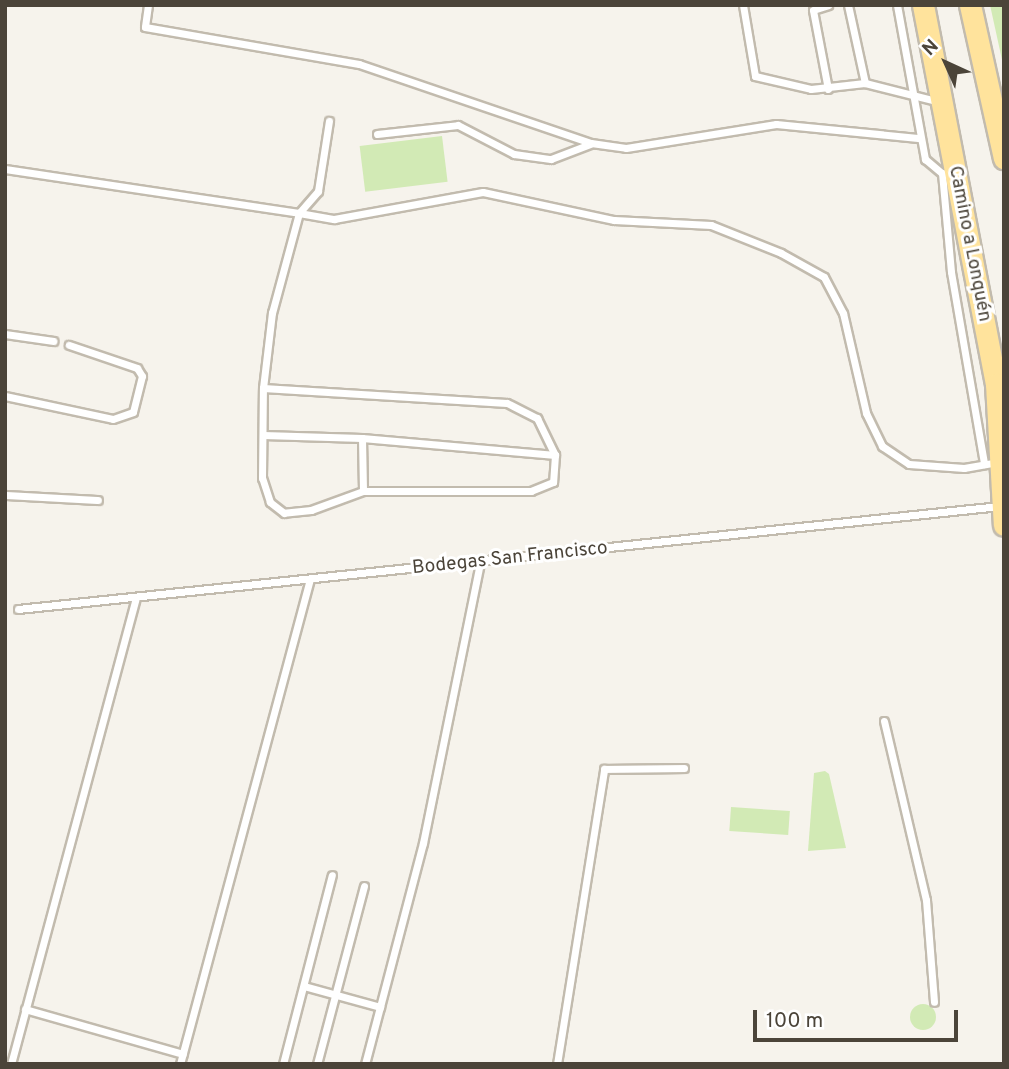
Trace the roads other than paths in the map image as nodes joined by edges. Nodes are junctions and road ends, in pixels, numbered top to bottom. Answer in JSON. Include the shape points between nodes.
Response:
{"nodes":[{"id":1,"x":148,"y":5,"type":"edge"},
{"id":2,"x":743,"y":5,"type":"edge"},
{"id":3,"x":828,"y":5,"type":"edge"},
{"id":4,"x":848,"y":5,"type":"edge"},
{"id":5,"x":897,"y":5,"type":"edge"},
{"id":6,"x":923,"y":5,"type":"edge"},
{"id":7,"x":970,"y":5,"type":"edge"},
{"id":8,"x":865,"y":83,"type":"junction"},
{"id":9,"x":828,"y":89,"type":"junction"},
{"id":10,"x":912,"y":95,"type":"junction"},
{"id":11,"x":942,"y":102,"type":"junction"},
{"id":12,"x":329,"y":121,"type":"dead end"},
{"id":13,"x":377,"y":134,"type":"dead end"},
{"id":14,"x":920,"y":138,"type":"junction"},
{"id":15,"x":591,"y":143,"type":"junction"},
{"id":16,"x":1004,"y":158,"type":"edge"},
{"id":17,"x":5,"y":169,"type":"edge"},
{"id":18,"x":950,"y":178,"type":"junction"},
{"id":19,"x":299,"y":213,"type":"junction"},
{"id":20,"x":5,"y":334,"type":"edge"},
{"id":21,"x":53,"y":341,"type":"dead end"},
{"id":22,"x":69,"y":345,"type":"dead end"},
{"id":23,"x":263,"y":388,"type":"junction"},
{"id":24,"x":5,"y":396,"type":"edge"},
{"id":25,"x":263,"y":435,"type":"junction"},
{"id":26,"x":362,"y":438,"type":"junction"},
{"id":27,"x":555,"y":456,"type":"junction"},
{"id":28,"x":993,"y":463,"type":"junction"},
{"id":29,"x":363,"y":491,"type":"junction"},
{"id":30,"x":5,"y":495,"type":"edge"},
{"id":31,"x":98,"y":500,"type":"dead end"},
{"id":32,"x":1003,"y":516,"type":"edge"},
{"id":33,"x":480,"y":562,"type":"junction"},
{"id":34,"x":310,"y":579,"type":"junction"},
{"id":35,"x":136,"y":597,"type":"junction"},
{"id":36,"x":18,"y":609,"type":"dead end"},
{"id":37,"x":884,"y":721,"type":"dead end"},
{"id":38,"x":684,"y":768,"type":"dead end"},
{"id":39,"x":332,"y":875,"type":"dead end"},
{"id":40,"x":364,"y":886,"type":"dead end"},
{"id":41,"x":304,"y":986,"type":"junction"},
{"id":42,"x":335,"y":995,"type":"junction"},
{"id":43,"x":934,"y":1002,"type":"dead end"},
{"id":44,"x":380,"y":1007,"type":"junction"},
{"id":45,"x":25,"y":1009,"type":"junction"},
{"id":46,"x":183,"y":1054,"type":"junction"},
{"id":47,"x":11,"y":1064,"type":"edge"},
{"id":48,"x":180,"y":1064,"type":"edge"},
{"id":49,"x":283,"y":1064,"type":"edge"},
{"id":50,"x":317,"y":1064,"type":"edge"},
{"id":51,"x":365,"y":1064,"type":"edge"},
{"id":52,"x":556,"y":1064,"type":"edge"}],
"edges":[{"from":1,"to":15,"type":"lane","via":[[145,27],[359,64]]},
{"from":2,"to":9,"type":"lane","via":[[755,76]]},
{"from":3,"to":9,"type":"lane","via":[[813,10]]},
{"from":4,"to":8,"type":"lane"},
{"from":5,"to":10,"type":"lane"},
{"from":6,"to":11,"type":"main road","name":"Camino a Lonquén"},
{"from":7,"to":16,"type":"main road"},
{"from":8,"to":9,"type":"lane"},
{"from":8,"to":10,"type":"lane"},
{"from":10,"to":11,"type":"lane"},
{"from":10,"to":14,"type":"lane"},
{"from":11,"to":18,"type":"main road","name":"Camino a Lonquén"},
{"from":12,"to":19,"type":"lane","via":[[318,191]]},
{"from":13,"to":15,"type":"lane","via":[[458,125],[514,154],[551,159]]},
{"from":14,"to":15,"type":"lane","via":[[776,124],[625,148]]},
{"from":14,"to":18,"type":"lane","via":[[925,159]]},
{"from":17,"to":19,"type":"lane"},
{"from":18,"to":28,"type":"main road","name":"Camino a Lonquén","via":[[996,384]]},
{"from":19,"to":23,"type":"lane","via":[[272,313]]},
{"from":19,"to":28,"type":"lane","via":[[334,219],[483,192],[614,220],[711,225],[824,277],[843,313],[866,413],[882,446],[909,464],[964,468]]},
{"from":20,"to":21,"type":"lane"},
{"from":22,"to":24,"type":"lane","via":[[137,369],[142,376],[133,412],[113,419]]},
{"from":23,"to":25,"type":"lane"},
{"from":23,"to":27,"type":"lane","via":[[506,403],[537,418]]},
{"from":25,"to":26,"type":"lane"},
{"from":25,"to":29,"type":"lane","via":[[262,478],[270,502],[284,513],[311,510]]},
{"from":26,"to":27,"type":"lane"},
{"from":26,"to":29,"type":"lane"},
{"from":27,"to":29,"type":"lane","via":[[553,482],[531,491]]},
{"from":28,"to":32,"type":"main road","name":"Camino a Lonquén"},
{"from":30,"to":31,"type":"lane"},
{"from":32,"to":33,"type":"lane","name":"Bodegas San Francisco"},
{"from":33,"to":34,"type":"lane","name":"Bodegas San Francisco"},
{"from":33,"to":44,"type":"lane","via":[[423,843]]},
{"from":34,"to":35,"type":"lane","name":"Bodegas San Francisco"},
{"from":34,"to":46,"type":"lane"},
{"from":35,"to":36,"type":"lane","name":"Bodegas San Francisco"},
{"from":35,"to":45,"type":"lane"},
{"from":37,"to":43,"type":"lane","via":[[926,900]]},
{"from":38,"to":52,"type":"lane","via":[[604,769]]},
{"from":39,"to":41,"type":"lane"},
{"from":40,"to":42,"type":"lane"},
{"from":41,"to":42,"type":"lane"},
{"from":41,"to":49,"type":"lane"},
{"from":42,"to":44,"type":"lane"},
{"from":42,"to":50,"type":"lane"},
{"from":44,"to":51,"type":"lane"},
{"from":45,"to":46,"type":"lane"},
{"from":45,"to":47,"type":"lane"},
{"from":46,"to":48,"type":"lane"}]}
